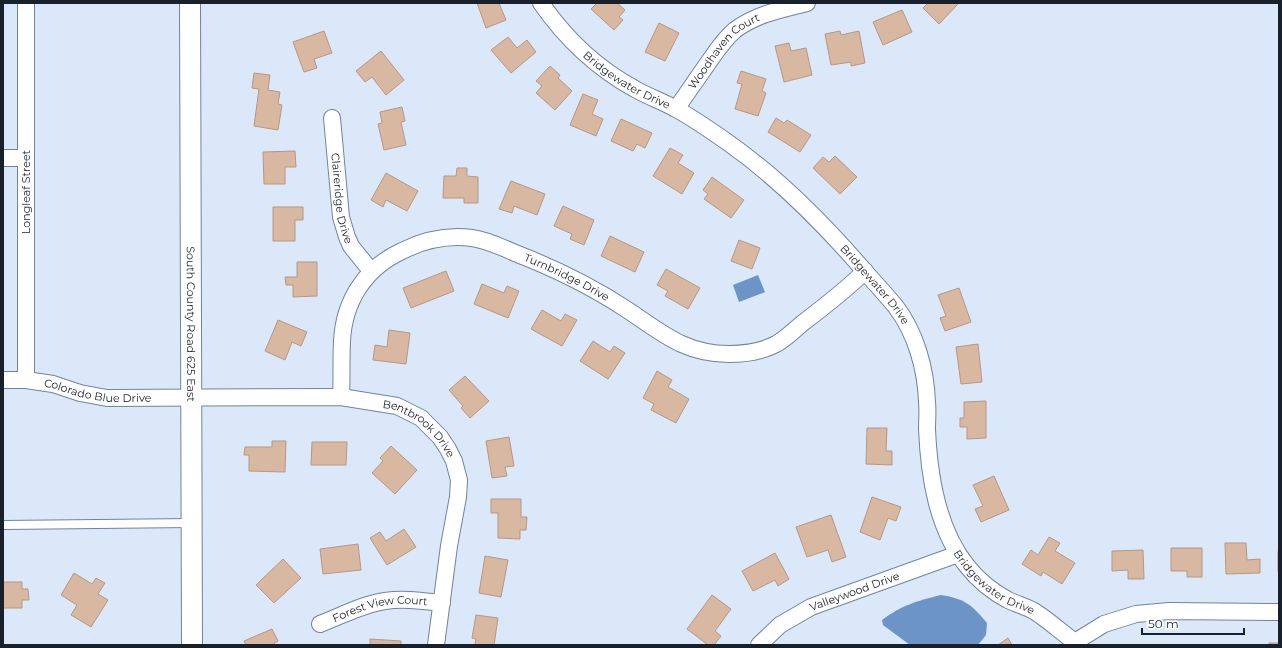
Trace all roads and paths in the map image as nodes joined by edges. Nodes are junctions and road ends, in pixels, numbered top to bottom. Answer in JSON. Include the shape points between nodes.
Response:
{"nodes":[{"id":1,"x":26,"y":3,"type":"edge"},
{"id":2,"x":190,"y":3,"type":"edge"},
{"id":3,"x":541,"y":3,"type":"edge"},
{"id":4,"x":807,"y":3,"type":"edge"},
{"id":5,"x":676,"y":109,"type":"junction"},
{"id":6,"x":332,"y":118,"type":"dead end"},
{"id":7,"x":3,"y":158,"type":"edge"},
{"id":8,"x":26,"y":158,"type":"junction"},
{"id":9,"x":371,"y":271,"type":"junction"},
{"id":10,"x":865,"y":271,"type":"junction"},
{"id":11,"x":3,"y":380,"type":"edge"},
{"id":12,"x":26,"y":380,"type":"junction"},
{"id":13,"x":342,"y":397,"type":"junction"},
{"id":14,"x":192,"y":398,"type":"junction"},
{"id":15,"x":192,"y":523,"type":"junction"},
{"id":16,"x":3,"y":524,"type":"edge"},
{"id":17,"x":958,"y":554,"type":"junction"},
{"id":18,"x":442,"y":603,"type":"junction"},
{"id":19,"x":1279,"y":612,"type":"edge"},
{"id":20,"x":320,"y":624,"type":"dead end"},
{"id":21,"x":1076,"y":643,"type":"edge"},
{"id":22,"x":192,"y":645,"type":"edge"},
{"id":23,"x":436,"y":645,"type":"edge"},
{"id":24,"x":759,"y":645,"type":"edge"}],
"edges":[{"from":1,"to":8,"type":"street","name":"Longleaf Street"},
{"from":2,"to":14,"type":"street","name":"South County Road 625 East"},
{"from":3,"to":5,"type":"street","name":"Bridgewater Drive","via":[[560,28],[594,61],[633,88]]},
{"from":4,"to":5,"type":"street","name":"Woodhaven Court","via":[[775,10],[736,29],[717,49]]},
{"from":5,"to":10,"type":"street","name":"Bridgewater Drive","via":[[730,144],[788,191],[815,216]]},
{"from":6,"to":9,"type":"street","name":"Claireridge Drive","via":[[341,217],[351,246]]},
{"from":7,"to":8,"type":"street"},
{"from":8,"to":12,"type":"street","name":"Longleaf Street"},
{"from":9,"to":10,"type":"street","name":"Turnbridge Drive","via":[[395,254],[424,242],[440,238],[474,238],[568,276],[627,310],[670,339],[699,350],[730,354],[777,344]]},
{"from":9,"to":13,"type":"street","name":"Turnbridge Drive","via":[[355,295],[344,325]]},
{"from":10,"to":17,"type":"street","name":"Bridgewater Drive","via":[[898,309],[921,360],[925,378],[934,484],[944,525]]},
{"from":11,"to":12,"type":"street","name":"Colorado Blue Drive"},
{"from":12,"to":14,"type":"street","name":"Colorado Blue Drive","via":[[107,398]]},
{"from":13,"to":14,"type":"street","name":"Bentbrook Drive"},
{"from":13,"to":18,"type":"street","name":"Bentbrook Drive","via":[[397,406],[409,411],[431,427],[448,449],[458,474],[458,497]]},
{"from":14,"to":15,"type":"street","name":"South County Road 625 East"},
{"from":15,"to":16,"type":"lane"},
{"from":15,"to":22,"type":"street","name":"South County Road 625 East"},
{"from":17,"to":21,"type":"street","name":"Bridgewater Drive","via":[[992,590],[1033,610]]},
{"from":17,"to":24,"type":"street","name":"Valleywood Drive","via":[[811,607],[780,625]]},
{"from":18,"to":20,"type":"street","name":"Forest View Court","via":[[401,599],[384,601]]},
{"from":18,"to":23,"type":"street","name":"Bentbrook Drive"},
{"from":19,"to":21,"type":"street","via":[[1169,611],[1136,614],[1104,624]]}]}
